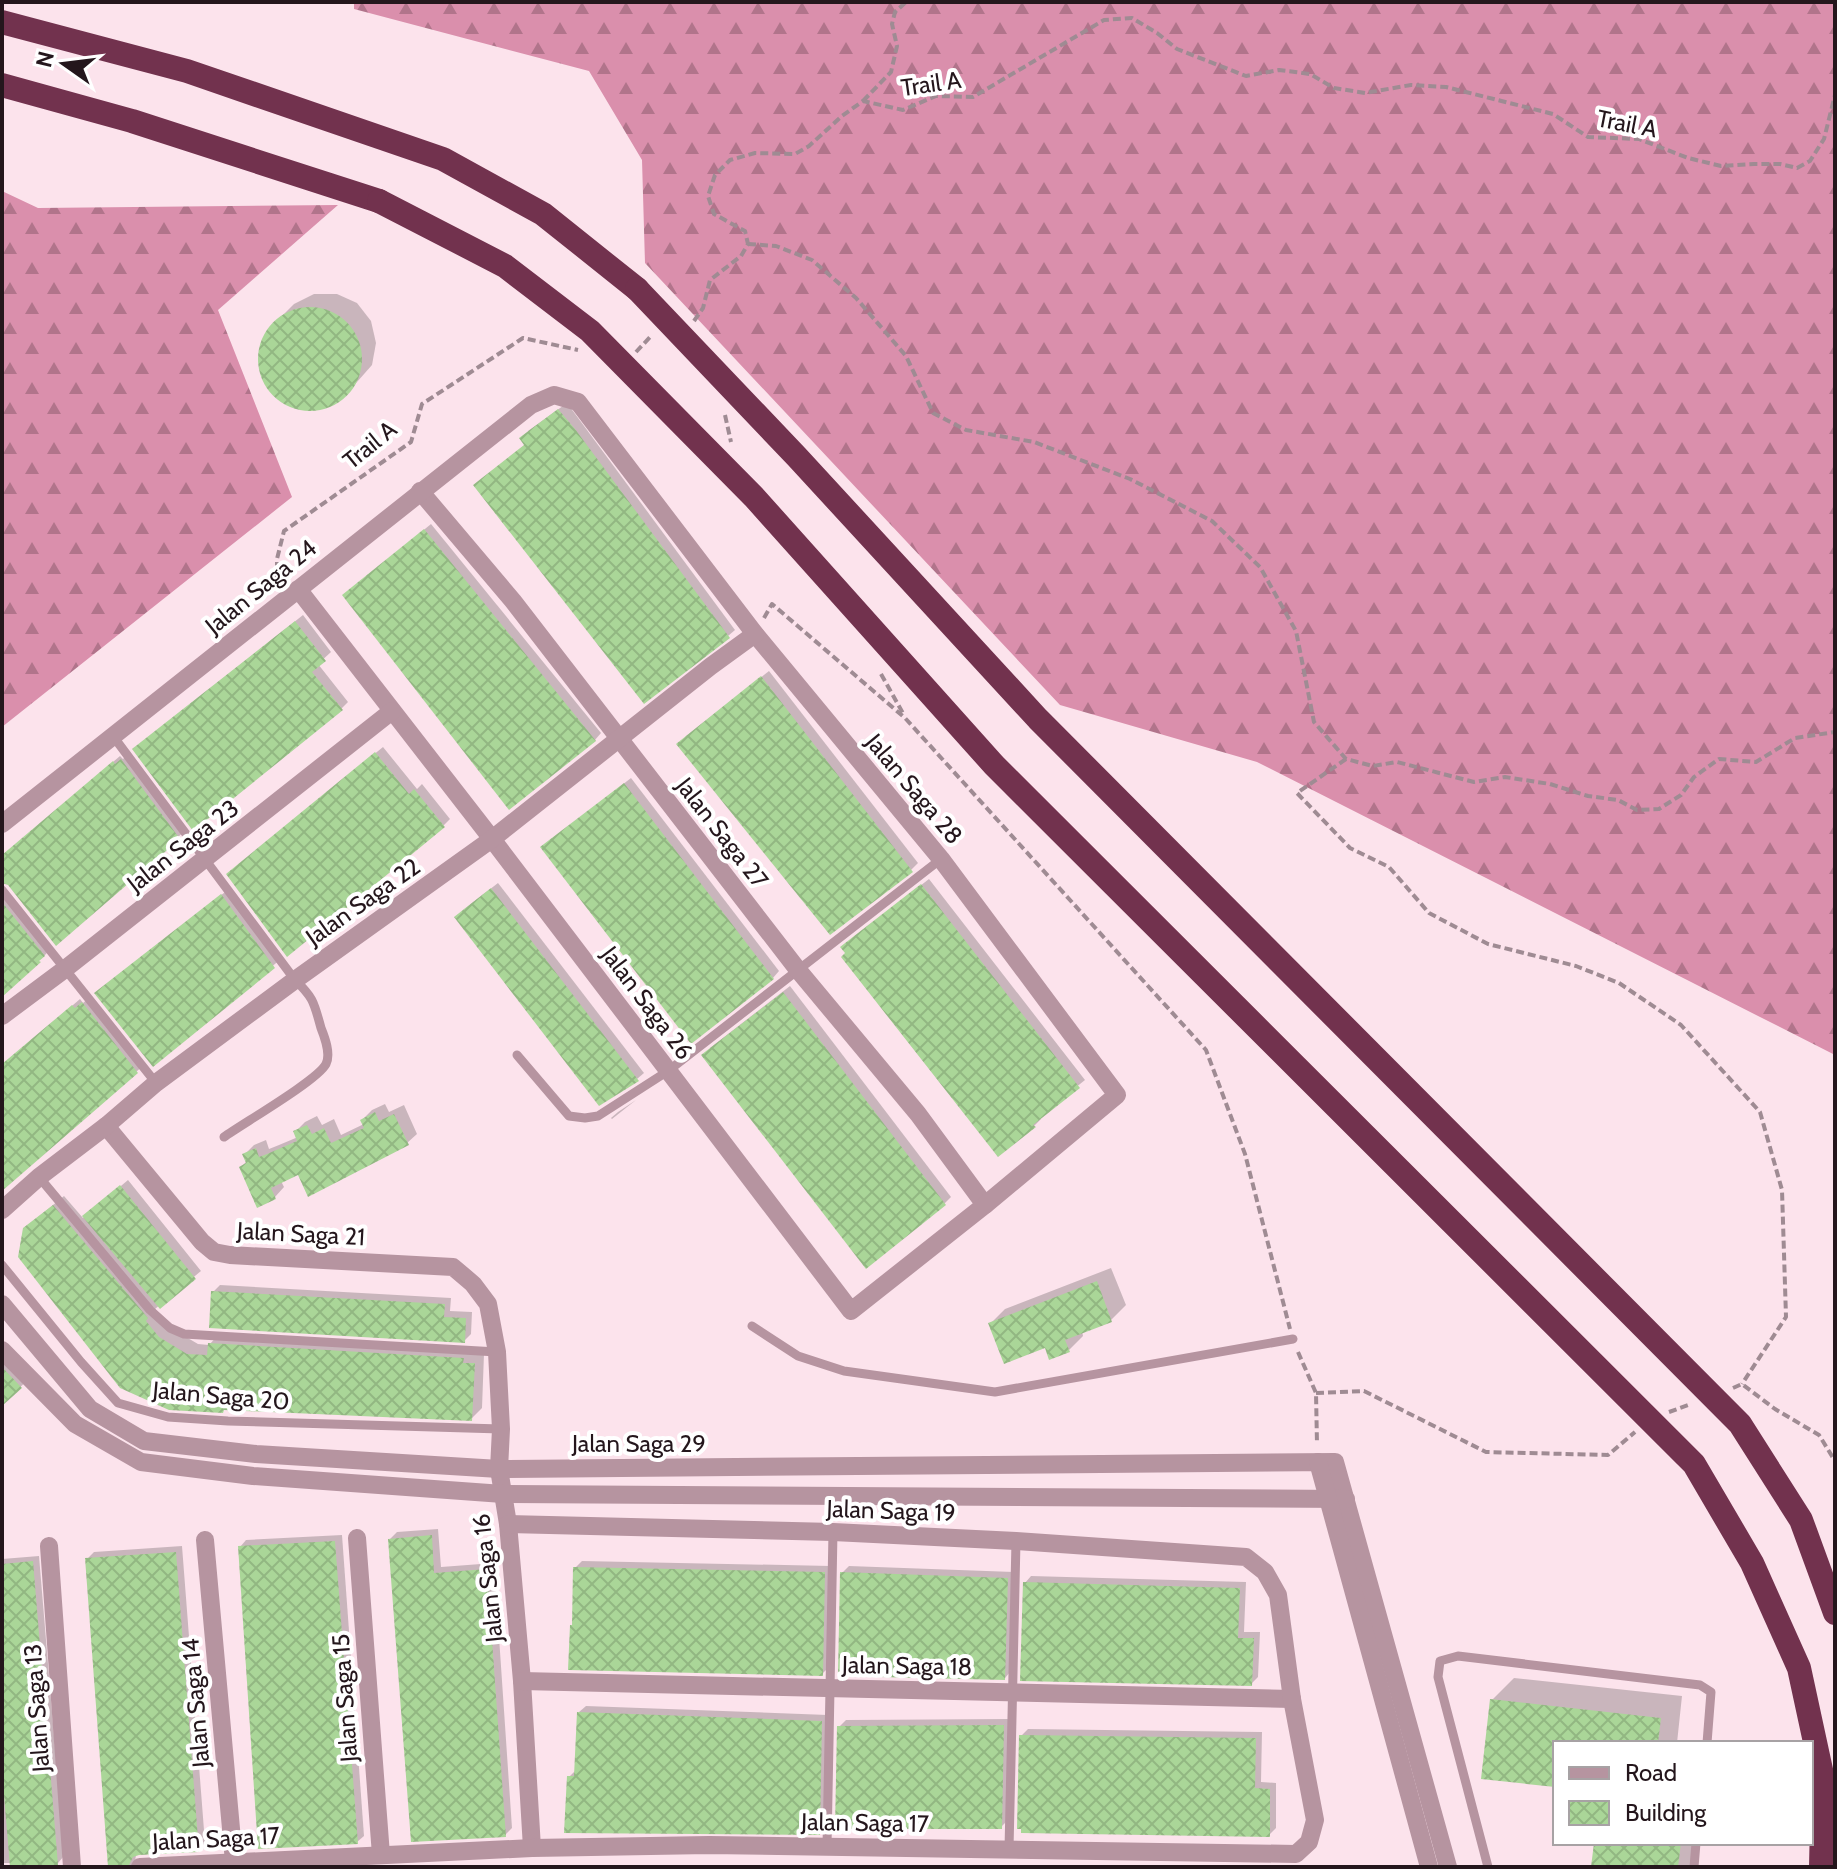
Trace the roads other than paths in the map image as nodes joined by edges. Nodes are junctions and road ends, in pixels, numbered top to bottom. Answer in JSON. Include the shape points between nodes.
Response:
{"nodes":[{"id":1,"x":2,"y":15,"type":"edge"},
{"id":2,"x":2,"y":22,"type":"edge"},
{"id":3,"x":30,"y":30,"type":"junction"},
{"id":4,"x":2,"y":85,"type":"edge"},
{"id":5,"x":554,"y":395,"type":"joint"},
{"id":6,"x":420,"y":491,"type":"junction"},
{"id":7,"x":294,"y":593,"type":"junction"},
{"id":8,"x":755,"y":634,"type":"junction"},
{"id":9,"x":392,"y":711,"type":"junction"},
{"id":10,"x":113,"y":736,"type":"junction"},
{"id":11,"x":620,"y":740,"type":"junction"},
{"id":12,"x":2,"y":824,"type":"edge"},
{"id":13,"x":492,"y":839,"type":"junction"},
{"id":14,"x":205,"y":859,"type":"junction"},
{"id":15,"x":941,"y":859,"type":"junction"},
{"id":16,"x":2,"y":890,"type":"edge"},
{"id":17,"x":65,"y":969,"type":"junction"},
{"id":18,"x":798,"y":970,"type":"junction"},
{"id":19,"x":295,"y":980,"type":"junction"},
{"id":20,"x":2,"y":1016,"type":"edge"},
{"id":21,"x":517,"y":1055,"type":"dead end"},
{"id":22,"x":668,"y":1071,"type":"junction"},
{"id":23,"x":156,"y":1083,"type":"junction"},
{"id":24,"x":106,"y":1126,"type":"junction"},
{"id":25,"x":224,"y":1137,"type":"dead end"},
{"id":26,"x":39,"y":1177,"type":"junction"},
{"id":27,"x":985,"y":1205,"type":"junction"},
{"id":28,"x":2,"y":1210,"type":"edge"},
{"id":29,"x":2,"y":1265,"type":"edge"},
{"id":30,"x":2,"y":1304,"type":"edge"},
{"id":31,"x":488,"y":1304,"type":"joint"},
{"id":32,"x":752,"y":1326,"type":"dead end"},
{"id":33,"x":1293,"y":1339,"type":"road end"},
{"id":34,"x":2,"y":1350,"type":"edge"},
{"id":35,"x":497,"y":1352,"type":"junction"},
{"id":36,"x":501,"y":1429,"type":"junction"},
{"id":37,"x":499,"y":1469,"type":"junction"},
{"id":38,"x":503,"y":1494,"type":"junction"},
{"id":39,"x":1337,"y":1499,"type":"junction"},
{"id":40,"x":508,"y":1524,"type":"junction"},
{"id":41,"x":833,"y":1532,"type":"junction"},
{"id":42,"x":357,"y":1538,"type":"dead end"},
{"id":43,"x":205,"y":1540,"type":"dead end"},
{"id":44,"x":1016,"y":1541,"type":"junction"},
{"id":45,"x":49,"y":1546,"type":"dead end"},
{"id":46,"x":1265,"y":1572,"type":"joint"},
{"id":47,"x":1835,"y":1613,"type":"edge"},
{"id":48,"x":522,"y":1681,"type":"junction"},
{"id":49,"x":831,"y":1688,"type":"junction"},
{"id":50,"x":1012,"y":1692,"type":"junction"},
{"id":51,"x":1292,"y":1699,"type":"junction"},
{"id":52,"x":1707,"y":1741,"type":"edge"},
{"id":53,"x":1696,"y":1845,"type":"edge"},
{"id":54,"x":827,"y":1846,"type":"junction"},
{"id":55,"x":532,"y":1848,"type":"junction"},
{"id":56,"x":1009,"y":1849,"type":"junction"},
{"id":57,"x":381,"y":1855,"type":"junction"},
{"id":58,"x":234,"y":1862,"type":"junction"},
{"id":59,"x":72,"y":1867,"type":"edge"},
{"id":60,"x":140,"y":1867,"type":"edge"},
{"id":61,"x":1429,"y":1867,"type":"edge"},
{"id":62,"x":1448,"y":1867,"type":"edge"},
{"id":63,"x":1488,"y":1867,"type":"edge"},
{"id":64,"x":1694,"y":1867,"type":"edge"},
{"id":65,"x":1821,"y":1867,"type":"edge"}],
"edges":[{"from":1,"to":3,"type":"lane"},
{"from":2,"to":3,"type":"highway"},
{"from":3,"to":47,"type":"highway","bridge":true,"via":[[187,71],[443,159],[543,214],[637,289],[1038,719],[1740,1424],[1801,1520]]},
{"from":4,"to":65,"type":"highway","bridge":true,"via":[[379,201],[505,266],[590,331],[754,497],[994,765],[1694,1464],[1752,1563],[1799,1668],[1823,1779]]},
{"from":5,"to":6,"type":"street","name":"Jalan Saga 24","via":[[531,405]]},
{"from":5,"to":8,"type":"street","name":"Jalan Saga 28","via":[[578,402]]},
{"from":6,"to":7,"type":"street","name":"Jalan Saga 24"},
{"from":6,"to":11,"type":"street","name":"Jalan Saga 27"},
{"from":7,"to":9,"type":"street","name":"Jalan Saga 26"},
{"from":7,"to":10,"type":"street","name":"Jalan Saga 24"},
{"from":8,"to":11,"type":"street","name":"Jalan Saga 22"},
{"from":8,"to":15,"type":"street","name":"Jalan Saga 28"},
{"from":9,"to":13,"type":"street","name":"Jalan Saga 26"},
{"from":9,"to":14,"type":"street","name":"Jalan Saga 23"},
{"from":10,"to":12,"type":"street","name":"Jalan Saga 24"},
{"from":10,"to":14,"type":"lane"},
{"from":11,"to":13,"type":"street","name":"Jalan Saga 22"},
{"from":11,"to":18,"type":"street","name":"Jalan Saga 27"},
{"from":13,"to":19,"type":"street","name":"Jalan Saga 22"},
{"from":13,"to":22,"type":"street","name":"Jalan Saga 26"},
{"from":14,"to":17,"type":"street","name":"Jalan Saga 23"},
{"from":14,"to":19,"type":"lane"},
{"from":15,"to":18,"type":"lane"},
{"from":15,"to":27,"type":"street","name":"Jalan Saga 28","via":[[1117,1095]]},
{"from":16,"to":17,"type":"lane"},
{"from":17,"to":20,"type":"street","name":"Jalan Saga 23"},
{"from":17,"to":23,"type":"lane"},
{"from":18,"to":22,"type":"lane"},
{"from":18,"to":27,"type":"street","name":"Jalan Saga 27","via":[[918,1114]]},
{"from":19,"to":23,"type":"street","name":"Jalan Saga 22"},
{"from":19,"to":25,"type":"lane","via":[[311,995],[328,1055],[324,1067]]},
{"from":21,"to":22,"type":"lane","via":[[569,1116],[585,1118],[598,1116]]},
{"from":22,"to":27,"type":"street","name":"Jalan Saga 26","via":[[851,1311]]},
{"from":23,"to":24,"type":"street","name":"Jalan Saga 22"},
{"from":24,"to":26,"type":"street","name":"Jalan Saga 22"},
{"from":24,"to":31,"type":"street","name":"Jalan Saga 21","via":[[214,1252],[453,1267]]},
{"from":26,"to":28,"type":"street","name":"Jalan Saga 22"},
{"from":26,"to":35,"type":"lane","via":[[150,1310],[177,1332]]},
{"from":29,"to":36,"type":"lane","name":"Jalan Saga 20","via":[[118,1403],[168,1417]]},
{"from":30,"to":37,"type":"street","name":"Jalan Saga 29","via":[[90,1409],[144,1441],[256,1454]]},
{"from":31,"to":35,"type":"street","name":"Jalan Saga 16"},
{"from":32,"to":33,"type":"lane","via":[[798,1356],[844,1371],[995,1392]]},
{"from":34,"to":38,"type":"street","name":"Jalan Saga 29","via":[[75,1424],[141,1462],[253,1476]]},
{"from":35,"to":36,"type":"street","name":"Jalan Saga 16"},
{"from":36,"to":37,"type":"street","name":"Jalan Saga 16"},
{"from":37,"to":38,"type":"street","name":"Jalan Saga 16"},
{"from":37,"to":39,"type":"street","name":"Jalan Saga 29","via":[[1326,1462]]},
{"from":38,"to":39,"type":"street","name":"Jalan Saga 29"},
{"from":38,"to":40,"type":"street","name":"Jalan Saga 16"},
{"from":39,"to":61,"type":"street"},
{"from":39,"to":62,"type":"street"},
{"from":40,"to":41,"type":"street","name":"Jalan Saga 19"},
{"from":40,"to":48,"type":"street","name":"Jalan Saga 16"},
{"from":41,"to":44,"type":"street","name":"Jalan Saga 19"},
{"from":41,"to":49,"type":"lane"},
{"from":42,"to":57,"type":"street","name":"Jalan Saga 15"},
{"from":43,"to":58,"type":"street","name":"Jalan Saga 14"},
{"from":44,"to":46,"type":"street","name":"Jalan Saga 19","via":[[1246,1557]]},
{"from":44,"to":50,"type":"lane"},
{"from":45,"to":59,"type":"street","name":"Jalan Saga 13"},
{"from":46,"to":51,"type":"street","name":"Jalan Saga 17","via":[[1278,1595]]},
{"from":48,"to":49,"type":"street","name":"Jalan Saga 18"},
{"from":48,"to":55,"type":"street","name":"Jalan Saga 16"},
{"from":49,"to":50,"type":"street","name":"Jalan Saga 18"},
{"from":49,"to":54,"type":"lane"},
{"from":50,"to":51,"type":"street","name":"Jalan Saga 18"},
{"from":50,"to":56,"type":"lane"},
{"from":51,"to":56,"type":"street","name":"Jalan Saga 17","via":[[1315,1820],[1309,1842],[1296,1854]]},
{"from":52,"to":63,"type":"lane","via":[[1711,1692],[1700,1685],[1458,1656],[1440,1661],[1438,1677]]},
{"from":53,"to":64,"type":"lane"},
{"from":54,"to":55,"type":"street","name":"Jalan Saga 17"},
{"from":54,"to":56,"type":"street","name":"Jalan Saga 17"},
{"from":55,"to":57,"type":"street","name":"Jalan Saga 17"},
{"from":57,"to":58,"type":"street","name":"Jalan Saga 17"},
{"from":58,"to":60,"type":"street","name":"Jalan Saga 17"}]}
